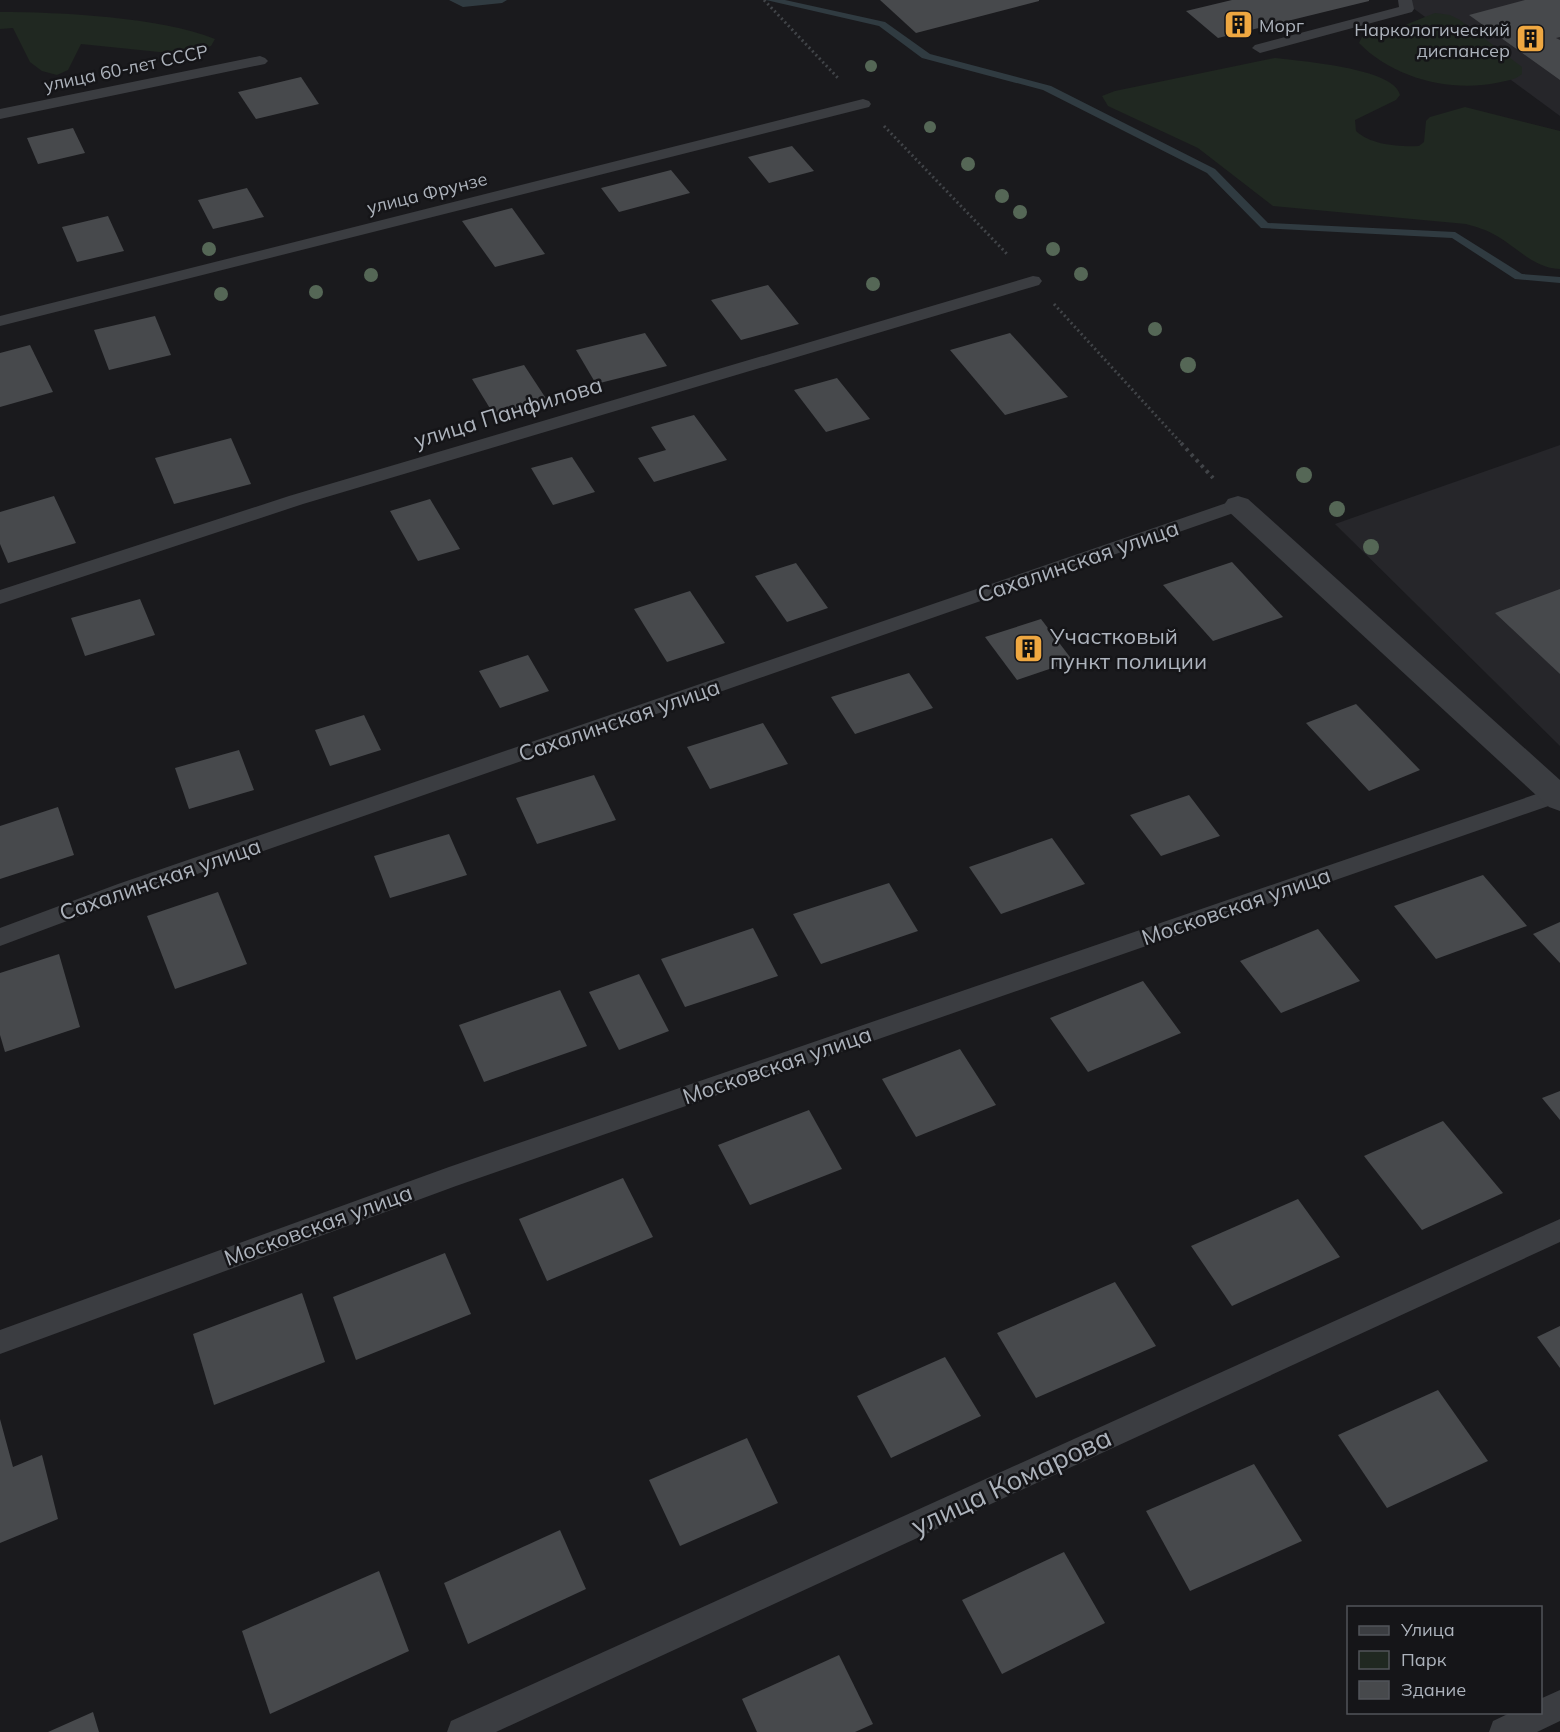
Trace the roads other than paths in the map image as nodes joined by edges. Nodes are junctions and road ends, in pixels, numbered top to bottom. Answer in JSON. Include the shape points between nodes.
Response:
{"nodes":[{"id":1,"x":1405,"y":0,"type":"edge"},
{"id":2,"x":1260,"y":48,"type":"dead end"},
{"id":3,"x":260,"y":61,"type":"dead end"},
{"id":4,"x":863,"y":104,"type":"dead end"},
{"id":5,"x":0,"y":114,"type":"edge"},
{"id":6,"x":1033,"y":281,"type":"dead end"},
{"id":7,"x":0,"y":321,"type":"edge"},
{"id":8,"x":1238,"y":505,"type":"joint"},
{"id":9,"x":0,"y":597,"type":"edge"},
{"id":10,"x":1558,"y":797,"type":"edge"},
{"id":11,"x":0,"y":937,"type":"edge"},
{"id":12,"x":1560,"y":1230,"type":"edge"},
{"id":13,"x":0,"y":1342,"type":"edge"},
{"id":14,"x":1560,"y":1705,"type":"edge"},
{"id":15,"x":1541,"y":1714,"type":"edge"},
{"id":16,"x":1542,"y":1714,"type":"edge"},
{"id":17,"x":462,"y":1732,"type":"edge"},
{"id":18,"x":1504,"y":1732,"type":"edge"}],
"edges":[{"from":1,"to":2,"type":"lane","via":[[1407,9]]},
{"from":3,"to":5,"type":"lane","name":"улица 60-лет СССР"},
{"from":4,"to":7,"type":"lane","name":"улица Фрунзе"},
{"from":6,"to":9,"type":"lane","name":"улица Панфилова","via":[[296,500]]},
{"from":8,"to":10,"type":"street"},
{"from":8,"to":11,"type":"lane","name":"Сахалинская улица"},
{"from":10,"to":13,"type":"lane","name":"Московская улица","via":[[449,1178]]},
{"from":12,"to":17,"type":"lane","name":"улица Комарова"},
{"from":14,"to":16,"type":"lane"},
{"from":15,"to":18,"type":"lane"}]}
